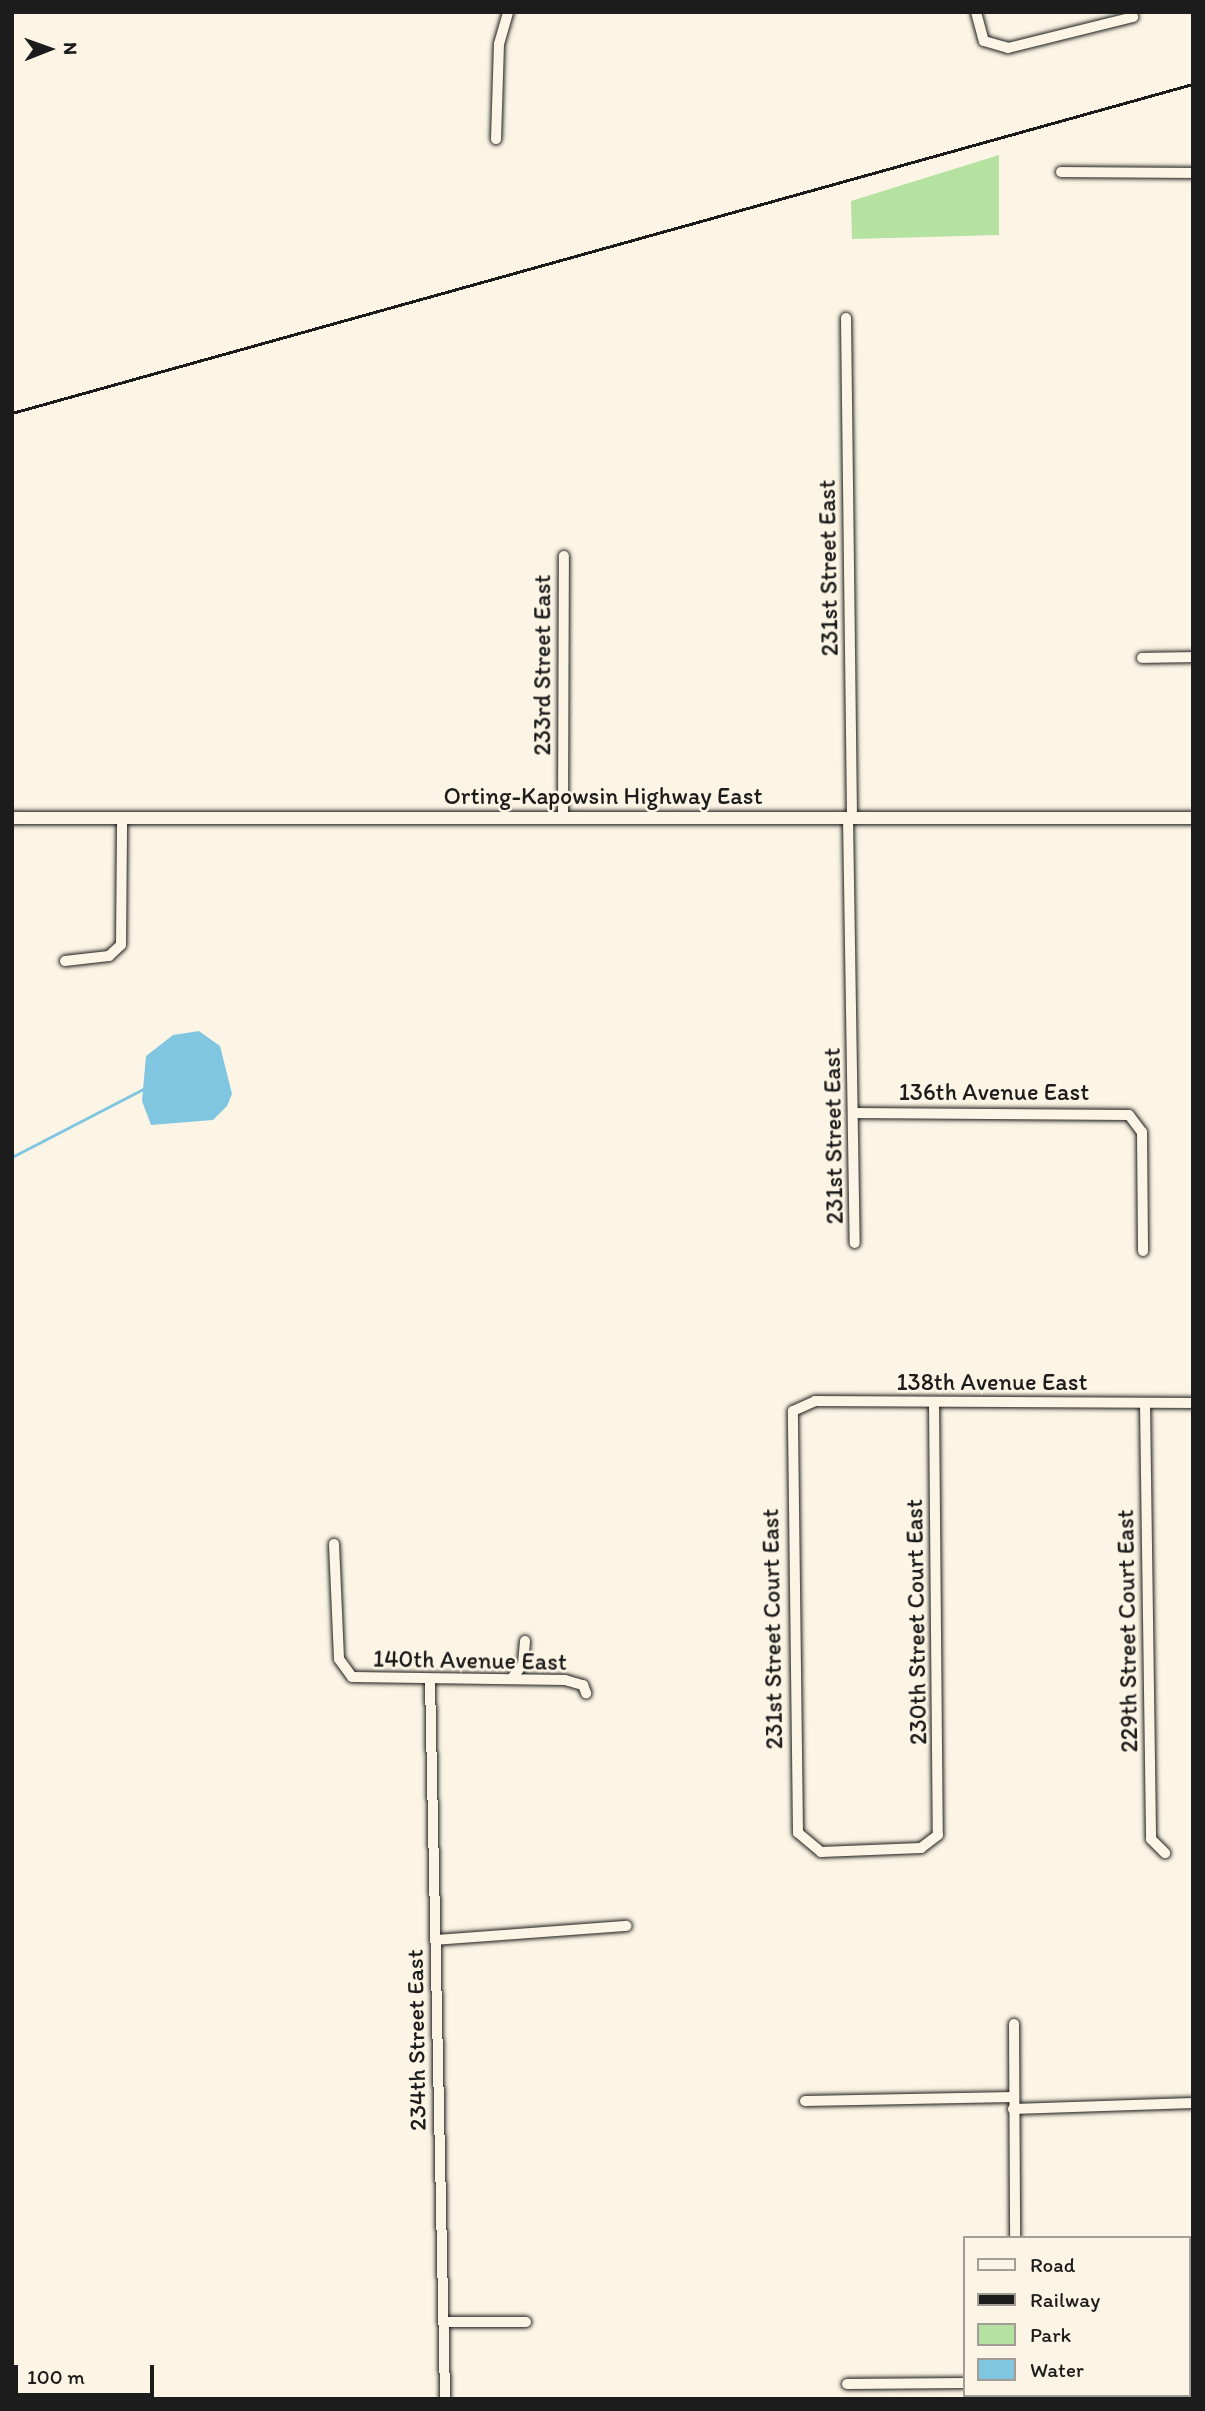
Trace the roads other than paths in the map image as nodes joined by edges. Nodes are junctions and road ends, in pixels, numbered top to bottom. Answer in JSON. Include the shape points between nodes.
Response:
{"nodes":[{"id":1,"x":508,"y":12,"type":"edge"},
{"id":2,"x":976,"y":12,"type":"edge"},
{"id":3,"x":1133,"y":17,"type":"dead end"},
{"id":4,"x":496,"y":139,"type":"dead end"},
{"id":5,"x":1061,"y":172,"type":"dead end"},
{"id":6,"x":1193,"y":173,"type":"edge"},
{"id":7,"x":846,"y":318,"type":"dead end"},
{"id":8,"x":564,"y":556,"type":"dead end"},
{"id":9,"x":1193,"y":657,"type":"edge"},
{"id":10,"x":1142,"y":658,"type":"dead end"},
{"id":11,"x":563,"y":817,"type":"junction"},
{"id":12,"x":12,"y":818,"type":"edge"},
{"id":13,"x":122,"y":818,"type":"junction"},
{"id":14,"x":850,"y":818,"type":"junction"},
{"id":15,"x":1193,"y":818,"type":"edge"},
{"id":16,"x":65,"y":961,"type":"dead end"},
{"id":17,"x":854,"y":1113,"type":"junction"},
{"id":18,"x":855,"y":1243,"type":"dead end"},
{"id":19,"x":1143,"y":1251,"type":"dead end"},
{"id":20,"x":934,"y":1402,"type":"junction"},
{"id":21,"x":1145,"y":1404,"type":"junction"},
{"id":22,"x":1193,"y":1404,"type":"edge"},
{"id":23,"x":793,"y":1411,"type":"joint"},
{"id":24,"x":334,"y":1544,"type":"dead end"},
{"id":25,"x":525,"y":1640,"type":"dead end"},
{"id":26,"x":512,"y":1678,"type":"junction"},
{"id":27,"x":430,"y":1680,"type":"junction"},
{"id":28,"x":586,"y":1693,"type":"dead end"},
{"id":29,"x":806,"y":1844,"type":"joint"},
{"id":30,"x":1165,"y":1853,"type":"dead end"},
{"id":31,"x":626,"y":1926,"type":"dead end"},
{"id":32,"x":435,"y":1940,"type":"junction"},
{"id":33,"x":1014,"y":2024,"type":"dead end"},
{"id":34,"x":1013,"y":2097,"type":"junction"},
{"id":35,"x":805,"y":2101,"type":"dead end"},
{"id":36,"x":1193,"y":2103,"type":"edge"},
{"id":37,"x":1013,"y":2109,"type":"junction"},
{"id":38,"x":1014,"y":2236,"type":"edge"},
{"id":39,"x":443,"y":2322,"type":"junction"},
{"id":40,"x":526,"y":2322,"type":"dead end"},
{"id":41,"x":964,"y":2383,"type":"edge"},
{"id":42,"x":847,"y":2384,"type":"dead end"},
{"id":43,"x":445,"y":2399,"type":"edge"}],
"edges":[{"from":1,"to":4,"type":"street","via":[[499,44]]},
{"from":2,"to":3,"type":"street","via":[[984,41],[1021,47]]},
{"from":5,"to":6,"type":"street"},
{"from":7,"to":14,"type":"street","name":"231st Street East"},
{"from":8,"to":11,"type":"street","name":"233rd Street East"},
{"from":9,"to":10,"type":"street"},
{"from":11,"to":13,"type":"main road","name":"Orting-Kapowsin Highway East"},
{"from":11,"to":14,"type":"main road","name":"Orting-Kapowsin Highway East"},
{"from":12,"to":13,"type":"main road","name":"Orting-Kapowsin Highway East"},
{"from":13,"to":16,"type":"street","via":[[121,945],[109,956]]},
{"from":14,"to":15,"type":"main road","name":"Orting-Kapowsin Highway East"},
{"from":14,"to":17,"type":"street","name":"231st Street East"},
{"from":17,"to":18,"type":"street","name":"231st Street East"},
{"from":17,"to":19,"type":"street","name":"136th Avenue East","via":[[1133,1117],[1142,1132]]},
{"from":20,"to":21,"type":"street","name":"138th Avenue East"},
{"from":20,"to":23,"type":"street","name":"138th Avenue East","via":[[815,1401]]},
{"from":20,"to":29,"type":"street","name":"230th Street Court East","via":[[940,1686],[935,1840],[920,1848],[833,1851]]},
{"from":21,"to":22,"type":"street","name":"138th Avenue East"},
{"from":21,"to":30,"type":"street","name":"229th Street Court East","via":[[1151,1839]]},
{"from":23,"to":29,"type":"street","name":"231st Street Court East","via":[[796,1816]]},
{"from":24,"to":27,"type":"street","name":"140th Avenue East","via":[[339,1659],[348,1674]]},
{"from":25,"to":26,"type":"street","via":[[523,1664]]},
{"from":26,"to":27,"type":"street","name":"140th Avenue East"},
{"from":26,"to":28,"type":"street","name":"140th Avenue East","via":[[565,1680],[583,1685]]},
{"from":27,"to":32,"type":"street","name":"234th Street East"},
{"from":31,"to":32,"type":"street"},
{"from":32,"to":39,"type":"street","name":"234th Street East"},
{"from":33,"to":34,"type":"street"},
{"from":34,"to":35,"type":"street"},
{"from":34,"to":37,"type":"street"},
{"from":36,"to":37,"type":"street"},
{"from":37,"to":38,"type":"street"},
{"from":39,"to":40,"type":"street"},
{"from":39,"to":43,"type":"street","name":"234th Street East"},
{"from":41,"to":42,"type":"street"}]}
